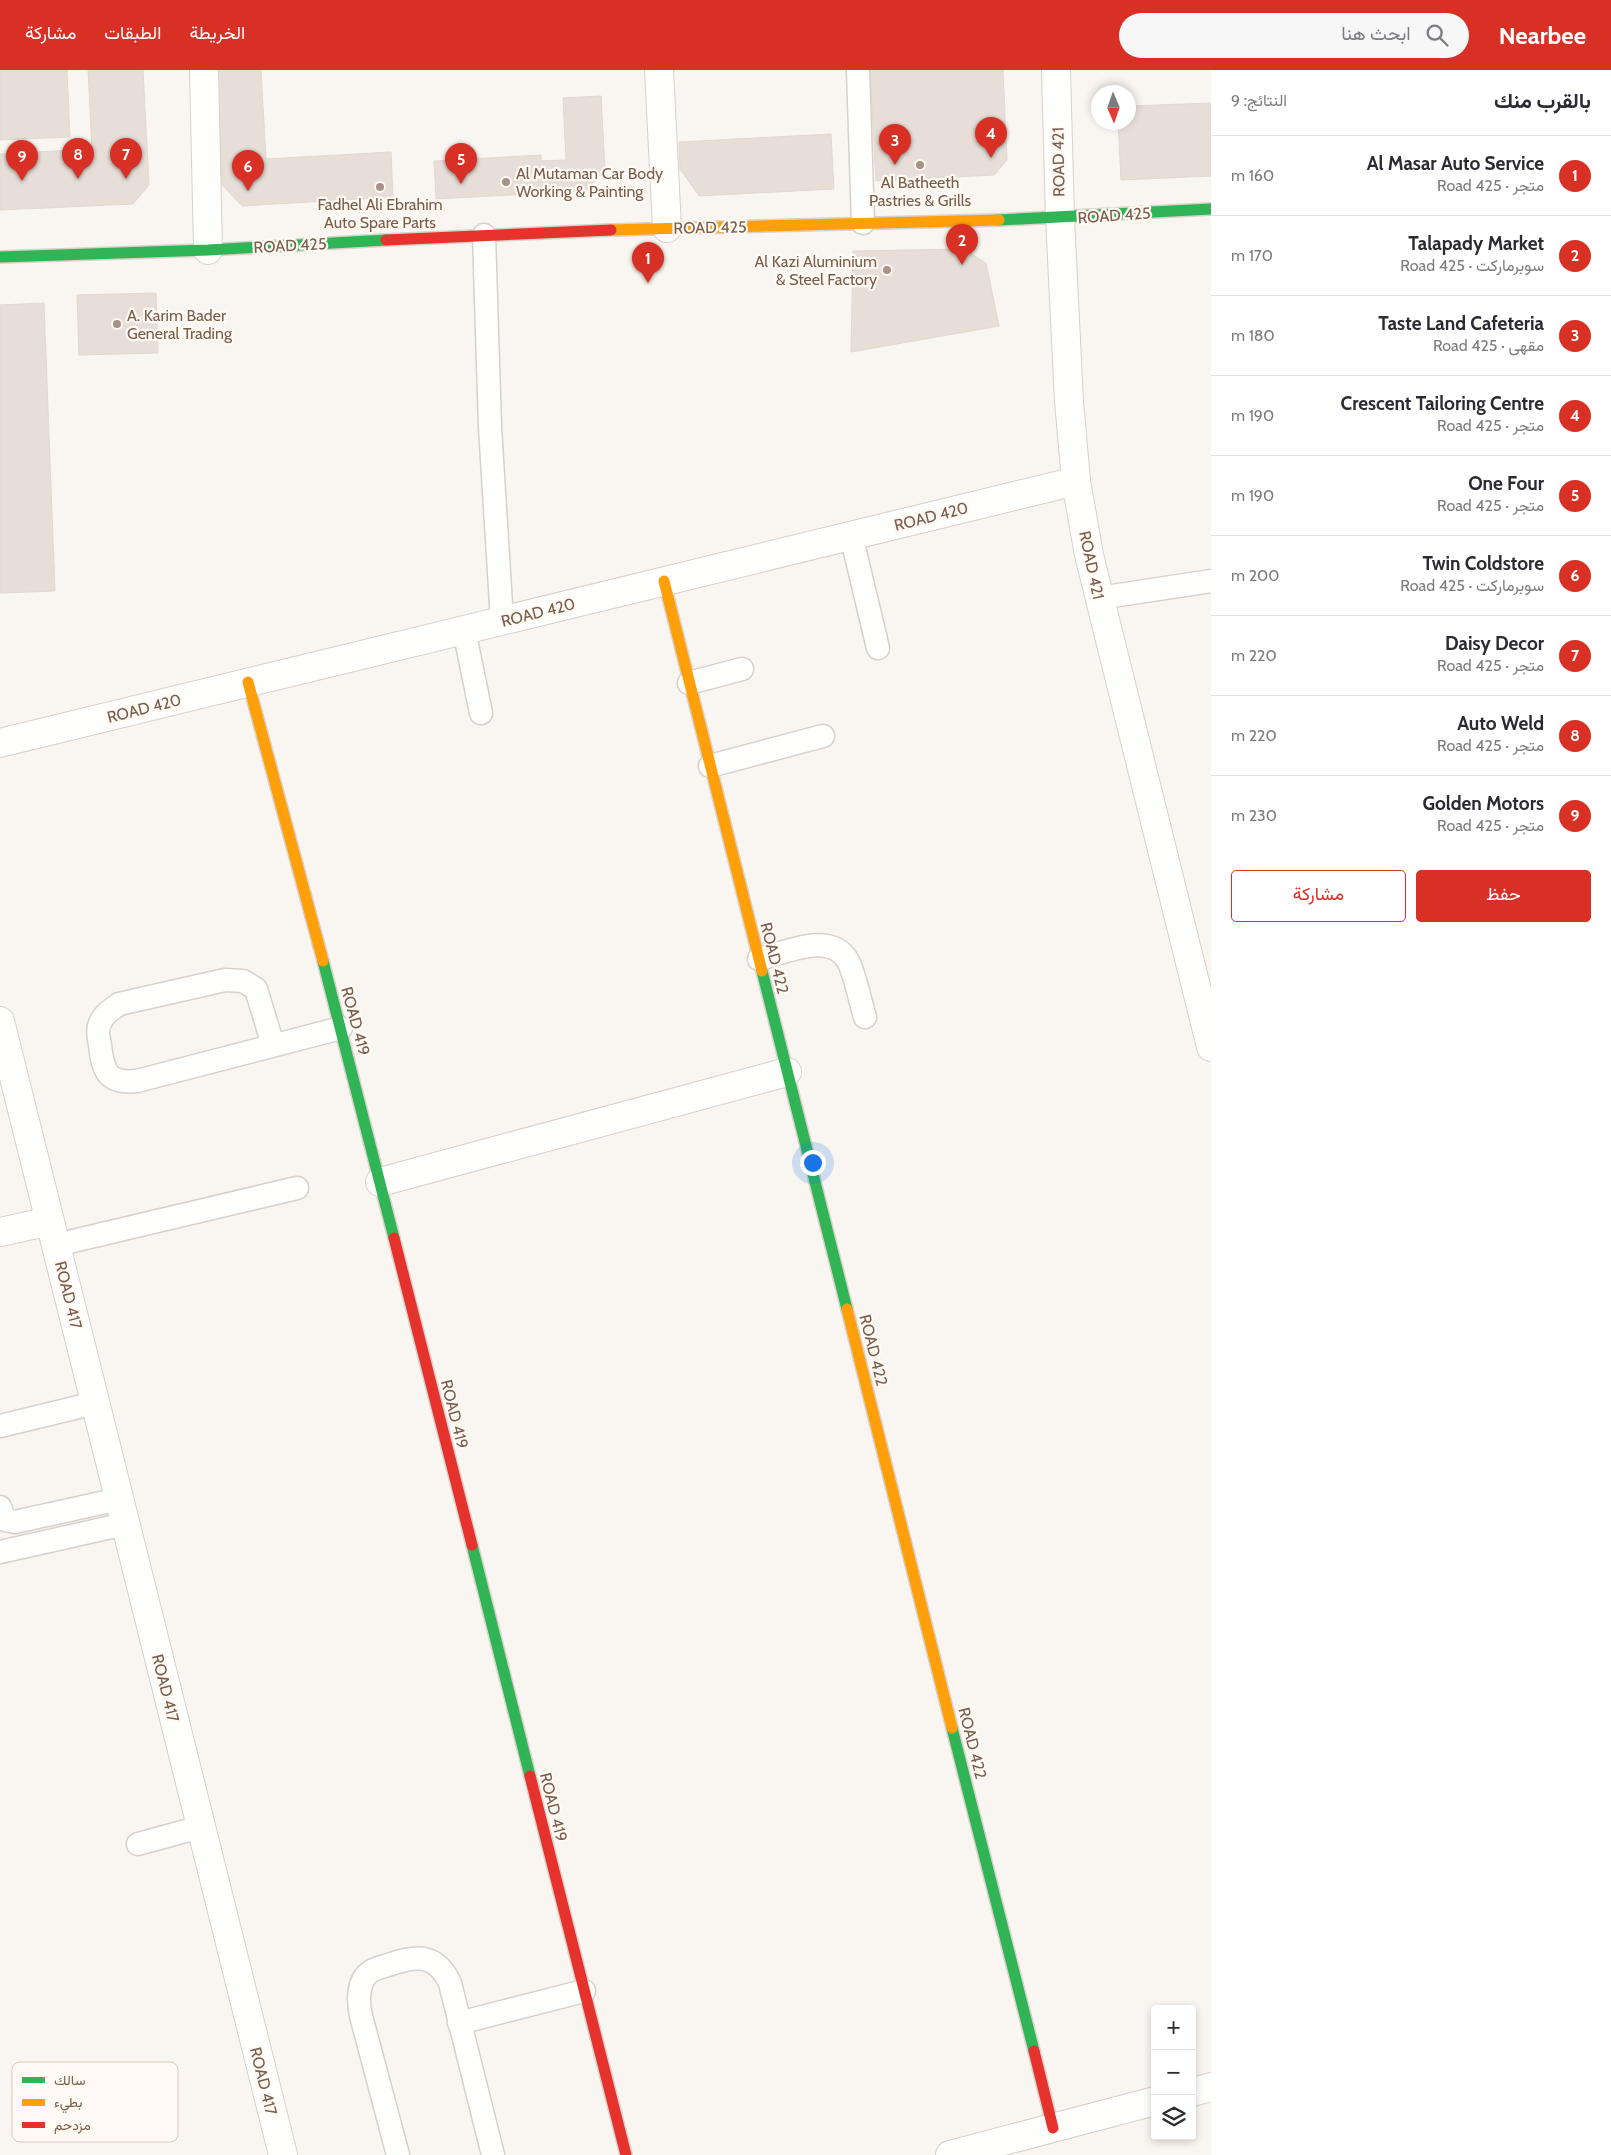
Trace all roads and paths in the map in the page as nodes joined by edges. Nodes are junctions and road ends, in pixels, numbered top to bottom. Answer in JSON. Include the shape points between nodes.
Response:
{"nodes":[{"id":1,"x":204,"y":70,"type":"edge"},
{"id":2,"x":659,"y":70,"type":"edge"},
{"id":3,"x":858,"y":70,"type":"edge"},
{"id":4,"x":1056,"y":70,"type":"edge"},
{"id":5,"x":1211,"y":209,"type":"edge"},
{"id":6,"x":1060,"y":218,"type":"junction"},
{"id":7,"x":863,"y":223,"type":"junction"},
{"id":8,"x":667,"y":228,"type":"junction"},
{"id":9,"x":484,"y":235,"type":"junction"},
{"id":10,"x":208,"y":250,"type":"junction"},
{"id":11,"x":0,"y":258,"type":"edge"},
{"id":12,"x":1076,"y":481,"type":"junction"},
{"id":13,"x":851,"y":536,"type":"junction"},
{"id":14,"x":664,"y":581,"type":"junction"},
{"id":15,"x":1211,"y":581,"type":"edge"},
{"id":16,"x":1099,"y":598,"type":"junction"},
{"id":17,"x":502,"y":621,"type":"junction"},
{"id":18,"x":464,"y":630,"type":"junction"},
{"id":19,"x":878,"y":648,"type":"dead end"},
{"id":20,"x":742,"y":669,"type":"dead end"},
{"id":21,"x":248,"y":682,"type":"junction"},
{"id":22,"x":689,"y":683,"type":"junction"},
{"id":23,"x":481,"y":713,"type":"dead end"},
{"id":24,"x":823,"y":736,"type":"dead end"},
{"id":25,"x":0,"y":743,"type":"edge"},
{"id":26,"x":710,"y":766,"type":"junction"},
{"id":27,"x":759,"y":959,"type":"junction"},
{"id":28,"x":1201,"y":967,"type":"edge"},
{"id":29,"x":865,"y":1016,"type":"dead end"},
{"id":30,"x":0,"y":1021,"type":"edge"},
{"id":31,"x":341,"y":1028,"type":"junction"},
{"id":32,"x":273,"y":1044,"type":"junction"},
{"id":33,"x":1211,"y":1047,"type":"edge"},
{"id":34,"x":787,"y":1072,"type":"junction"},
{"id":35,"x":380,"y":1182,"type":"junction"},
{"id":36,"x":297,"y":1188,"type":"dead end"},
{"id":37,"x":0,"y":1232,"type":"edge"},
{"id":38,"x":53,"y":1233,"type":"junction"},
{"id":39,"x":95,"y":1403,"type":"junction"},
{"id":40,"x":0,"y":1426,"type":"edge"},
{"id":41,"x":0,"y":1508,"type":"edge"},
{"id":42,"x":122,"y":1511,"type":"junction"},
{"id":43,"x":0,"y":1552,"type":"edge"},
{"id":44,"x":200,"y":1827,"type":"junction"},
{"id":45,"x":138,"y":1844,"type":"dead end"},
{"id":46,"x":584,"y":1991,"type":"junction"},
{"id":47,"x":459,"y":2022,"type":"junction"},
{"id":48,"x":1211,"y":2087,"type":"edge"},
{"id":49,"x":1196,"y":2091,"type":"edge"},
{"id":50,"x":1151,"y":2102,"type":"edge"},
{"id":51,"x":1053,"y":2128,"type":"junction"},
{"id":52,"x":283,"y":2155,"type":"edge"},
{"id":53,"x":398,"y":2155,"type":"edge"},
{"id":54,"x":493,"y":2155,"type":"edge"},
{"id":55,"x":626,"y":2155,"type":"edge"},
{"id":56,"x":950,"y":2155,"type":"edge"}],
"edges":[{"from":1,"to":10,"type":"street"},
{"from":2,"to":8,"type":"street"},
{"from":3,"to":7,"type":"lane"},
{"from":4,"to":6,"type":"street","name":"ROAD 421"},
{"from":5,"to":6,"type":"street","name":"ROAD 425"},
{"from":6,"to":7,"type":"street","name":"ROAD 425"},
{"from":6,"to":12,"type":"street","name":"ROAD 421"},
{"from":7,"to":8,"type":"street","name":"ROAD 425"},
{"from":8,"to":9,"type":"street","name":"ROAD 425"},
{"from":9,"to":10,"type":"street","name":"ROAD 425"},
{"from":9,"to":17,"type":"lane","via":[[490,427]]},
{"from":10,"to":11,"type":"street","name":"ROAD 425"},
{"from":12,"to":13,"type":"street","name":"ROAD 420"},
{"from":12,"to":16,"type":"street","name":"ROAD 421"},
{"from":13,"to":14,"type":"street","name":"ROAD 420"},
{"from":13,"to":19,"type":"lane"},
{"from":14,"to":17,"type":"street","name":"ROAD 420"},
{"from":14,"to":22,"type":"street","name":"ROAD 422"},
{"from":15,"to":16,"type":"lane"},
{"from":16,"to":28,"type":"street","name":"ROAD 421"},
{"from":17,"to":18,"type":"street","name":"ROAD 420"},
{"from":18,"to":21,"type":"street","name":"ROAD 420"},
{"from":18,"to":23,"type":"lane"},
{"from":20,"to":22,"type":"lane"},
{"from":21,"to":25,"type":"street","name":"ROAD 420"},
{"from":21,"to":31,"type":"street","name":"ROAD 419"},
{"from":22,"to":26,"type":"street","name":"ROAD 422"},
{"from":24,"to":26,"type":"lane"},
{"from":26,"to":27,"type":"street","name":"ROAD 422"},
{"from":27,"to":29,"type":"lane","via":[[817,944],[831,946],[848,961]]},
{"from":27,"to":34,"type":"street","name":"ROAD 422"},
{"from":28,"to":33,"type":"street","name":"ROAD 421"},
{"from":30,"to":38,"type":"street","name":"ROAD 417"},
{"from":31,"to":32,"type":"lane"},
{"from":31,"to":35,"type":"street","name":"ROAD 419"},
{"from":32,"to":32,"type":"lane","via":[[256,989],[243,981],[226,980],[119,1004],[106,1012],[98,1027],[102,1066],[112,1078],[124,1082]]},
{"from":34,"to":35,"type":"street"},
{"from":34,"to":51,"type":"street","name":"ROAD 422"},
{"from":35,"to":46,"type":"street","name":"ROAD 419"},
{"from":36,"to":38,"type":"lane"},
{"from":37,"to":38,"type":"street"},
{"from":38,"to":39,"type":"street","name":"ROAD 417"},
{"from":39,"to":40,"type":"lane"},
{"from":39,"to":42,"type":"street","name":"ROAD 417"},
{"from":41,"to":42,"type":"lane","via":[[5,1520],[15,1522]]},
{"from":42,"to":43,"type":"lane"},
{"from":42,"to":44,"type":"street","name":"ROAD 417"},
{"from":44,"to":45,"type":"lane"},
{"from":44,"to":52,"type":"street","name":"ROAD 417"},
{"from":46,"to":47,"type":"lane"},
{"from":46,"to":55,"type":"street","name":"ROAD 419"},
{"from":47,"to":53,"type":"lane","via":[[450,1983],[445,1973],[428,1960],[405,1959],[369,1972],[362,1984],[358,2005]]},
{"from":47,"to":54,"type":"lane"},
{"from":48,"to":49,"type":"street"},
{"from":50,"to":51,"type":"street"},
{"from":51,"to":56,"type":"street"}]}
